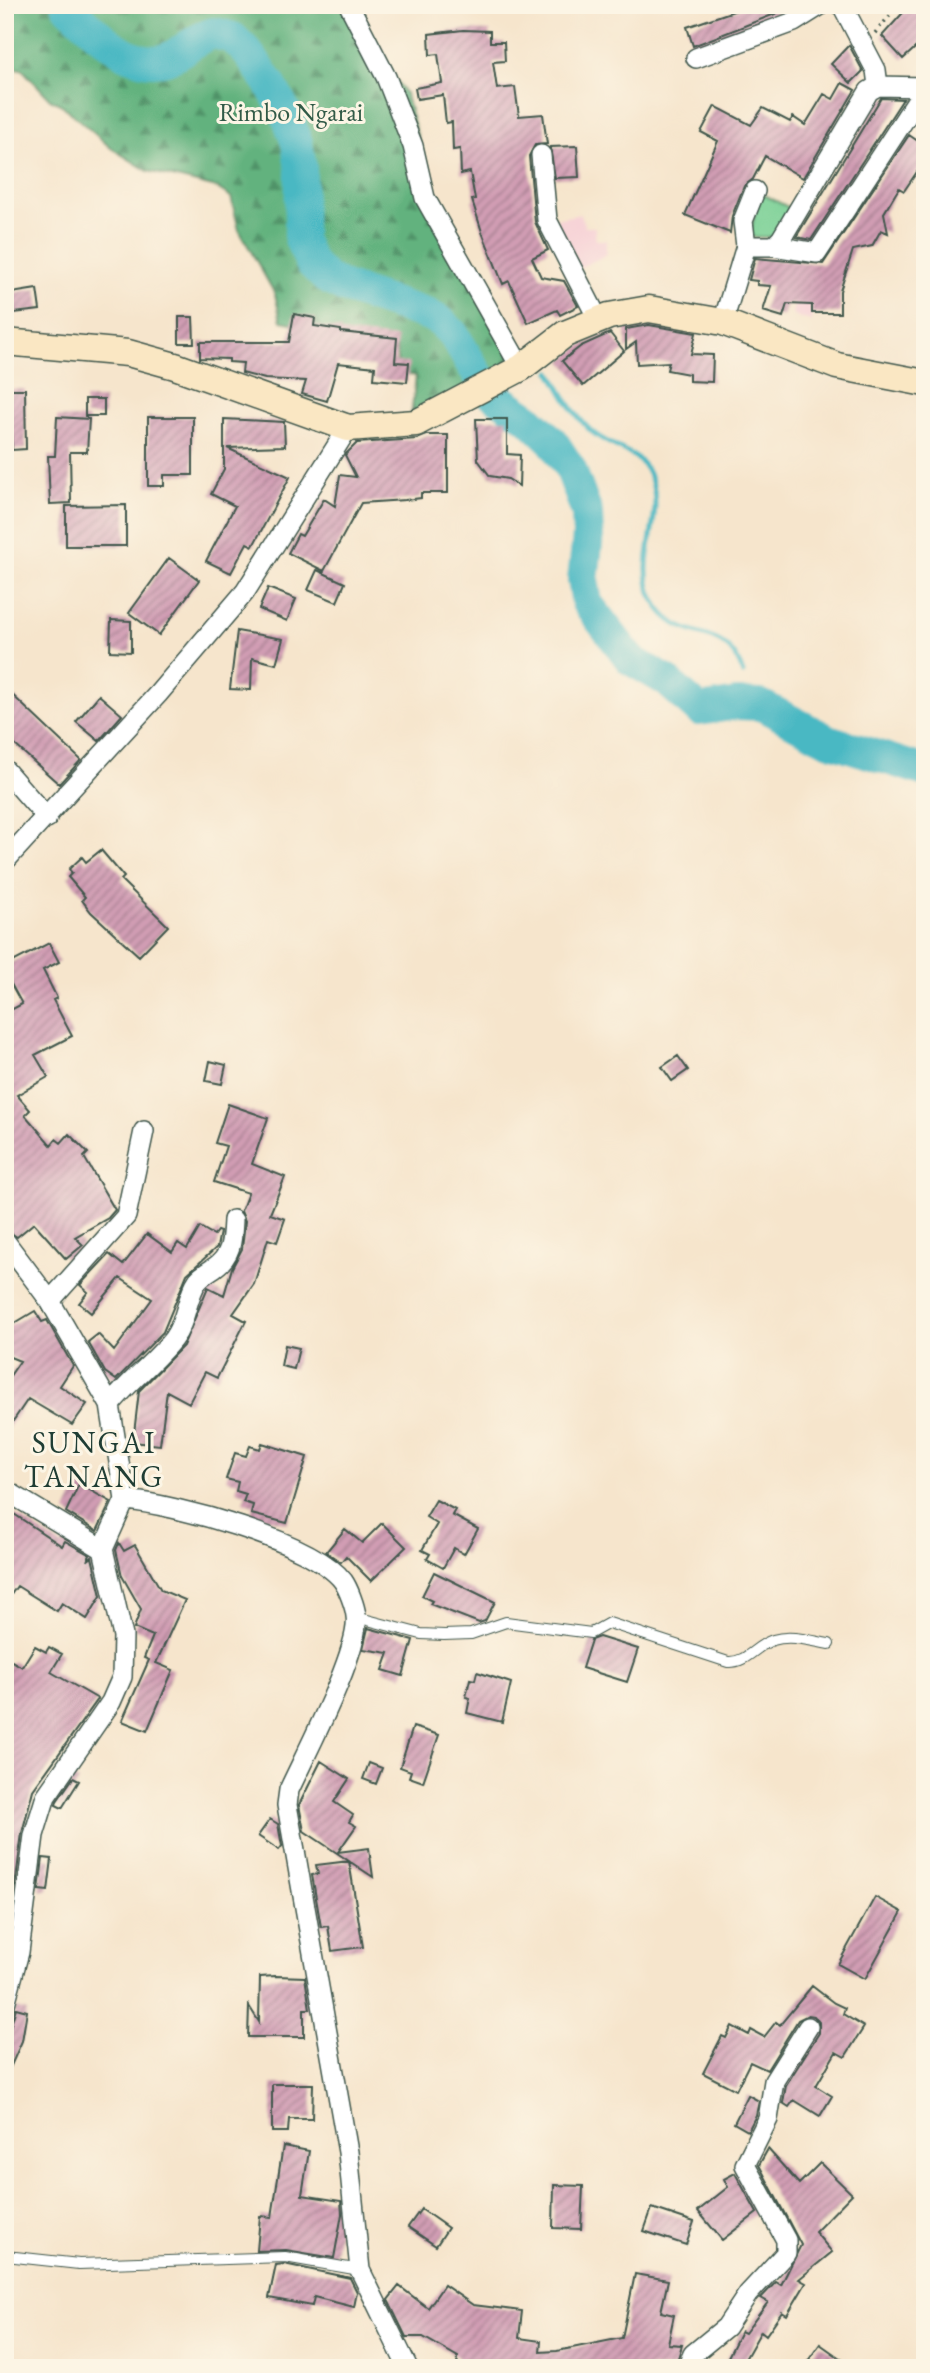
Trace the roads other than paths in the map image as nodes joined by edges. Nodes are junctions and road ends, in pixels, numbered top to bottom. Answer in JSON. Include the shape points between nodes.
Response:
{"nodes":[{"id":1,"x":349,"y":5,"type":"edge"},
{"id":2,"x":821,"y":5,"type":"edge"},
{"id":3,"x":842,"y":5,"type":"edge"},
{"id":4,"x":696,"y":58,"type":"dead end"},
{"id":5,"x":878,"y":86,"type":"junction"},
{"id":6,"x":925,"y":87,"type":"edge"},
{"id":7,"x":541,"y":155,"type":"dead end"},
{"id":8,"x":755,"y":191,"type":"dead end"},
{"id":9,"x":746,"y":246,"type":"junction"},
{"id":10,"x":774,"y":246,"type":"junction"},
{"id":11,"x":599,"y":321,"type":"junction"},
{"id":12,"x":723,"y":322,"type":"junction"},
{"id":13,"x":5,"y":342,"type":"edge"},
{"id":14,"x":520,"y":368,"type":"junction"},
{"id":15,"x":925,"y":383,"type":"edge"},
{"id":16,"x":348,"y":428,"type":"junction"},
{"id":17,"x":5,"y":769,"type":"edge"},
{"id":18,"x":47,"y":818,"type":"junction"},
{"id":19,"x":5,"y":861,"type":"edge"},
{"id":20,"x":144,"y":1131,"type":"dead end"},
{"id":21,"x":233,"y":1220,"type":"dead end"},
{"id":22,"x":5,"y":1241,"type":"edge"},
{"id":23,"x":50,"y":1301,"type":"junction"},
{"id":24,"x":110,"y":1405,"type":"junction"},
{"id":25,"x":5,"y":1490,"type":"edge"},
{"id":26,"x":125,"y":1500,"type":"junction"},
{"id":27,"x":103,"y":1549,"type":"junction"},
{"id":28,"x":356,"y":1617,"type":"junction"},
{"id":29,"x":829,"y":1644,"type":"dead end"},
{"id":30,"x":5,"y":2004,"type":"edge"},
{"id":31,"x":808,"y":2027,"type":"dead end"},
{"id":32,"x":6,"y":2256,"type":"edge"},
{"id":33,"x":360,"y":2270,"type":"junction"},
{"id":34,"x":408,"y":2368,"type":"edge"},
{"id":35,"x":687,"y":2368,"type":"edge"}],
"edges":[{"from":1,"to":14,"type":"street","via":[[386,76],[413,146],[425,198]]},
{"from":2,"to":4,"type":"street","via":[[794,22]]},
{"from":3,"to":5,"type":"street","via":[[876,71]]},
{"from":5,"to":6,"type":"street"},
{"from":5,"to":10,"type":"street","via":[[869,91]]},
{"from":6,"to":10,"type":"street","via":[[817,253]]},
{"from":7,"to":11,"type":"street","via":[[547,220]]},
{"from":8,"to":9,"type":"street","via":[[743,221]]},
{"from":9,"to":10,"type":"street"},
{"from":9,"to":12,"type":"street"},
{"from":11,"to":12,"type":"main road","via":[[649,309]]},
{"from":11,"to":14,"type":"main road","via":[[565,334]]},
{"from":12,"to":15,"type":"main road","via":[[837,366]]},
{"from":13,"to":16,"type":"main road","via":[[128,354],[188,370]]},
{"from":14,"to":16,"type":"main road","via":[[415,423]]},
{"from":16,"to":18,"type":"street","via":[[245,592]]},
{"from":17,"to":18,"type":"street"},
{"from":18,"to":19,"type":"street"},
{"from":20,"to":23,"type":"street","via":[[126,1216]]},
{"from":21,"to":24,"type":"street","via":[[226,1258],[198,1280],[173,1338]]},
{"from":22,"to":23,"type":"street"},
{"from":23,"to":24,"type":"street"},
{"from":24,"to":26,"type":"street"},
{"from":25,"to":27,"type":"street"},
{"from":26,"to":27,"type":"street"},
{"from":26,"to":28,"type":"street","via":[[155,1502],[211,1518],[322,1562],[343,1581]]},
{"from":27,"to":30,"type":"street","via":[[122,1636],[122,1676],[111,1702],[46,1796],[34,1835],[19,1952]]},
{"from":28,"to":29,"type":"lane","via":[[432,1635],[471,1634],[506,1622],[591,1633],[610,1623],[728,1662],[746,1658],[761,1645],[784,1637]]},
{"from":28,"to":33,"type":"street","via":[[345,1669],[289,1790],[287,1805],[348,2152]]},
{"from":31,"to":35,"type":"street","via":[[774,2081],[768,2119],[745,2165],[786,2240],[786,2253],[748,2294],[726,2327],[692,2354]]},
{"from":32,"to":33,"type":"lane","via":[[79,2264],[285,2257]]},
{"from":33,"to":34,"type":"street"}]}
